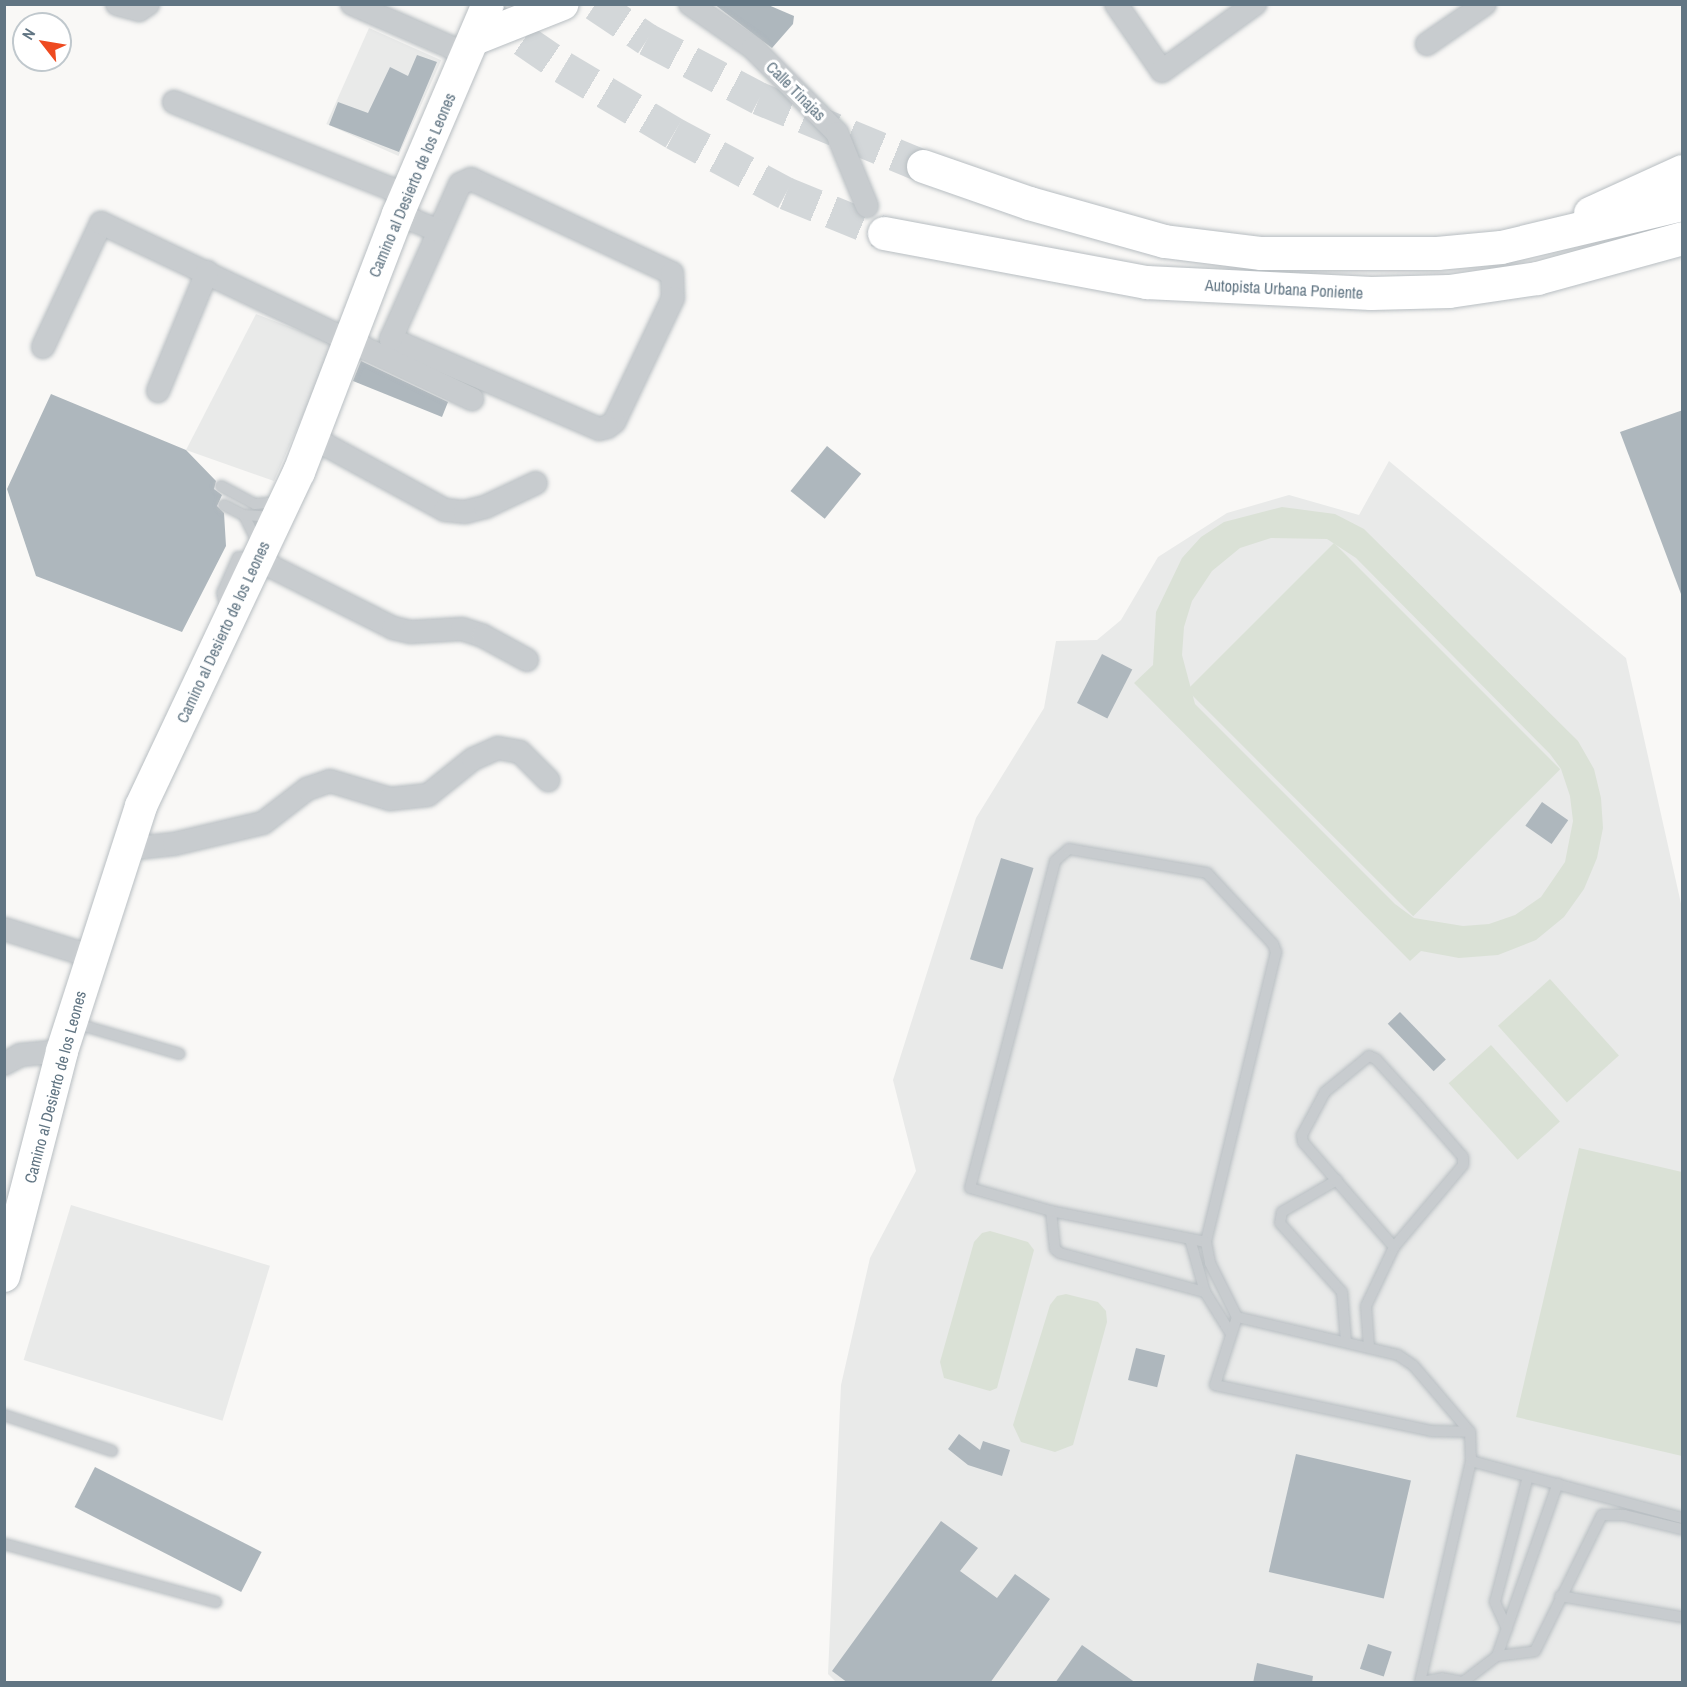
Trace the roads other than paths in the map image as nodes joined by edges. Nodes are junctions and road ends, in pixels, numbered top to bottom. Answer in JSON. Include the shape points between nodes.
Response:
{"nodes":[{"id":1,"x":117,"y":4,"type":"edge"},
{"id":2,"x":148,"y":4,"type":"edge"},
{"id":3,"x":352,"y":4,"type":"edge"},
{"id":4,"x":488,"y":4,"type":"edge"},
{"id":5,"x":563,"y":4,"type":"edge"},
{"id":6,"x":690,"y":4,"type":"edge"},
{"id":7,"x":1116,"y":4,"type":"edge"},
{"id":8,"x":1255,"y":4,"type":"edge"},
{"id":9,"x":1485,"y":4,"type":"edge"},
{"id":10,"x":1426,"y":44,"type":"dead end"},
{"id":11,"x":473,"y":47,"type":"junction"},
{"id":12,"x":174,"y":102,"type":"dead end"},
{"id":13,"x":923,"y":166,"type":"tunnel mouth"},
{"id":14,"x":1683,"y":171,"type":"edge"},
{"id":15,"x":402,"y":204,"type":"junction"},
{"id":16,"x":1683,"y":204,"type":"edge"},
{"id":17,"x":876,"y":219,"type":"joint"},
{"id":18,"x":439,"y":231,"type":"junction"},
{"id":19,"x":1569,"y":233,"type":"junction"},
{"id":20,"x":1683,"y":238,"type":"edge"},
{"id":21,"x":207,"y":272,"type":"junction"},
{"id":22,"x":350,"y":338,"type":"junction"},
{"id":23,"x":43,"y":347,"type":"dead end"},
{"id":24,"x":158,"y":391,"type":"dead end"},
{"id":25,"x":472,"y":399,"type":"dead end"},
{"id":26,"x":313,"y":438,"type":"junction"},
{"id":27,"x":536,"y":483,"type":"dead end"},
{"id":28,"x":221,"y":486,"type":"dead end"},
{"id":29,"x":224,"y":505,"type":"dead end"},
{"id":30,"x":281,"y":510,"type":"junction"},
{"id":31,"x":244,"y":515,"type":"junction"},
{"id":32,"x":258,"y":554,"type":"junction"},
{"id":33,"x":527,"y":660,"type":"dead end"},
{"id":34,"x":548,"y":780,"type":"dead end"},
{"id":35,"x":127,"y":849,"type":"junction"},
{"id":36,"x":4,"y":929,"type":"edge"},
{"id":37,"x":90,"y":956,"type":"junction"},
{"id":38,"x":66,"y":1036,"type":"junction"},
{"id":39,"x":180,"y":1054,"type":"dead end"},
{"id":40,"x":4,"y":1064,"type":"edge"},
{"id":41,"x":1337,"y":1180,"type":"junction"},
{"id":42,"x":1051,"y":1210,"type":"junction"},
{"id":43,"x":13,"y":1215,"type":"edge"},
{"id":44,"x":1190,"y":1239,"type":"junction"},
{"id":45,"x":1206,"y":1242,"type":"junction"},
{"id":46,"x":1394,"y":1247,"type":"junction"},
{"id":47,"x":4,"y":1276,"type":"edge"},
{"id":48,"x":1205,"y":1292,"type":"junction"},
{"id":49,"x":1237,"y":1317,"type":"junction"},
{"id":50,"x":1231,"y":1334,"type":"junction"},
{"id":51,"x":1346,"y":1342,"type":"junction"},
{"id":52,"x":1369,"y":1347,"type":"junction"},
{"id":53,"x":4,"y":1416,"type":"edge"},
{"id":54,"x":1470,"y":1432,"type":"junction"},
{"id":55,"x":112,"y":1451,"type":"dead end"},
{"id":56,"x":1471,"y":1461,"type":"junction"},
{"id":57,"x":1528,"y":1476,"type":"junction"},
{"id":58,"x":1558,"y":1483,"type":"junction"},
{"id":59,"x":1683,"y":1518,"type":"edge"},
{"id":60,"x":1683,"y":1529,"type":"edge"},
{"id":61,"x":4,"y":1544,"type":"edge"},
{"id":62,"x":1560,"y":1596,"type":"junction"},
{"id":63,"x":216,"y":1602,"type":"dead end"},
{"id":64,"x":1683,"y":1617,"type":"edge"},
{"id":65,"x":1508,"y":1629,"type":"junction"},
{"id":66,"x":1497,"y":1656,"type":"junction"},
{"id":67,"x":1421,"y":1683,"type":"edge"},
{"id":68,"x":1463,"y":1683,"type":"edge"}],
"edges":[{"from":1,"to":2,"type":"street","via":[[139,10]]},
{"from":3,"to":11,"type":"street"},
{"from":4,"to":11,"type":"main road","name":"Camino al Desierto de los Leones"},
{"from":5,"to":11,"type":"main road"},
{"from":6,"to":17,"type":"street","name":"Calle Tinajas","via":[[753,48],[837,133]]},
{"from":7,"to":8,"type":"street","via":[[1162,71]]},
{"from":9,"to":10,"type":"street"},
{"from":11,"to":15,"type":"main road","name":"Camino al Desierto de los Leones"},
{"from":12,"to":15,"type":"street"},
{"from":13,"to":19,"type":"highway","via":[[1164,241],[1261,253],[1437,253],[1501,248]]},
{"from":14,"to":19,"type":"highway","via":[[1590,213]]},
{"from":15,"to":18,"type":"street"},
{"from":15,"to":22,"type":"main road","name":"Camino al Desierto de los Leones"},
{"from":16,"to":19,"type":"highway"},
{"from":17,"to":20,"type":"highway","name":"Autopista Urbana Poniente","via":[[1146,282],[1371,293],[1449,291],[1537,278]]},
{"from":18,"to":18,"type":"street","via":[[393,332],[394,343],[599,429],[614,422],[672,298],[672,273],[471,179],[460,184]]},
{"from":21,"to":22,"type":"street"},
{"from":21,"to":23,"type":"street","via":[[101,223]]},
{"from":21,"to":24,"type":"street"},
{"from":22,"to":25,"type":"street"},
{"from":22,"to":26,"type":"main road","name":"Camino al Desierto de los Leones"},
{"from":26,"to":27,"type":"street","via":[[445,510],[465,512],[485,507]]},
{"from":26,"to":30,"type":"main road","name":"Camino al Desierto de los Leones"},
{"from":28,"to":30,"type":"lane","via":[[255,504]]},
{"from":29,"to":31,"type":"lane"},
{"from":30,"to":31,"type":"lane"},
{"from":30,"to":32,"type":"main road","name":"Camino al Desierto de los Leones"},
{"from":31,"to":32,"type":"lane"},
{"from":32,"to":33,"type":"street","via":[[393,628],[411,632],[462,629]]},
{"from":32,"to":35,"type":"main road","name":"Camino al Desierto de los Leones","via":[[141,806]]},
{"from":34,"to":35,"type":"street","via":[[520,752],[498,748],[473,759],[428,795],[390,799],[330,781],[307,789],[263,823],[174,844]]},
{"from":35,"to":37,"type":"main road","name":"Camino al Desierto de los Leones"},
{"from":36,"to":37,"type":"street"},
{"from":37,"to":38,"type":"main road","name":"Camino al Desierto de los Leones"},
{"from":38,"to":39,"type":"lane"},
{"from":38,"to":40,"type":"street"},
{"from":38,"to":43,"type":"main road","name":"Camino al Desierto de los Leones"},
{"from":41,"to":46,"type":"lane"},
{"from":41,"to":46,"type":"lane","via":[[1304,1142],[1304,1126],[1325,1092],[1369,1056],[1376,1059],[1463,1157],[1459,1172]]},
{"from":41,"to":51,"type":"lane","via":[[1282,1212],[1280,1223],[1341,1292]]},
{"from":42,"to":44,"type":"lane"},
{"from":42,"to":45,"type":"lane","via":[[970,1188],[1055,861],[1070,849],[1207,873],[1273,944],[1276,962]]},
{"from":42,"to":48,"type":"lane","via":[[1056,1249],[1060,1253]]},
{"from":43,"to":47,"type":"main road","name":"Camino al Desierto de los Leones"},
{"from":44,"to":45,"type":"lane"},
{"from":44,"to":48,"type":"lane"},
{"from":45,"to":49,"type":"lane","via":[[1210,1263]]},
{"from":46,"to":52,"type":"lane","via":[[1366,1306]]},
{"from":48,"to":50,"type":"lane"},
{"from":49,"to":50,"type":"lane"},
{"from":49,"to":51,"type":"lane"},
{"from":50,"to":54,"type":"lane","via":[[1214,1381],[1218,1388],[1431,1431]]},
{"from":51,"to":52,"type":"lane"},
{"from":52,"to":54,"type":"lane","via":[[1398,1355],[1413,1365]]},
{"from":53,"to":55,"type":"lane"},
{"from":54,"to":56,"type":"lane"},
{"from":56,"to":57,"type":"lane"},
{"from":56,"to":67,"type":"lane"},
{"from":57,"to":58,"type":"lane"},
{"from":57,"to":65,"type":"lane","via":[[1495,1602]]},
{"from":58,"to":59,"type":"lane"},
{"from":58,"to":65,"type":"lane"},
{"from":60,"to":62,"type":"lane","via":[[1624,1515],[1602,1515]]},
{"from":61,"to":63,"type":"lane"},
{"from":62,"to":64,"type":"lane"},
{"from":62,"to":66,"type":"lane","via":[[1535,1651]]},
{"from":65,"to":66,"type":"lane"},
{"from":66,"to":68,"type":"lane"},
{"from":67,"to":68,"type":"lane","via":[[1442,1678]]}]}
